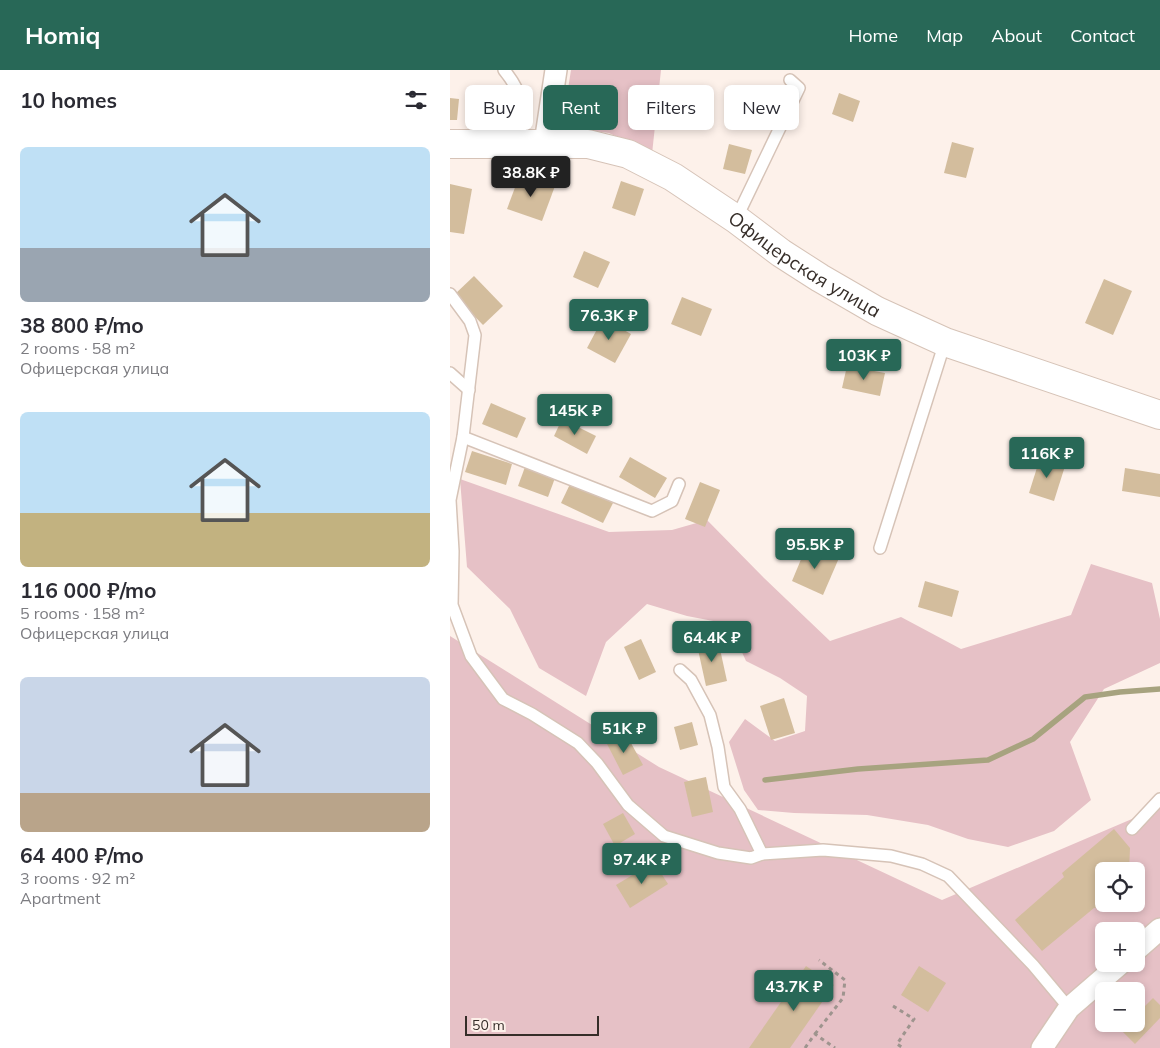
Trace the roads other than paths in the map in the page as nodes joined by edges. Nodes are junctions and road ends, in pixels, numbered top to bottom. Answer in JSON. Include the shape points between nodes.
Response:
{"nodes":[{"id":1,"x":504,"y":70,"type":"edge"},
{"id":2,"x":556,"y":70,"type":"edge"},
{"id":3,"x":790,"y":80,"type":"dead end"},
{"id":4,"x":450,"y":144,"type":"edge"},
{"id":5,"x":532,"y":144,"type":"junction"},
{"id":6,"x":736,"y":219,"type":"junction"},
{"id":7,"x":450,"y":294,"type":"edge"},
{"id":8,"x":945,"y":342,"type":"junction"},
{"id":9,"x":450,"y":373,"type":"edge"},
{"id":10,"x":469,"y":390,"type":"junction"},
{"id":11,"x":1160,"y":415,"type":"edge"},
{"id":12,"x":463,"y":437,"type":"junction"},
{"id":13,"x":679,"y":484,"type":"dead end"},
{"id":14,"x":880,"y":548,"type":"dead end"},
{"id":15,"x":680,"y":670,"type":"dead end"},
{"id":16,"x":1160,"y":799,"type":"edge"},
{"id":17,"x":1132,"y":829,"type":"dead end"},
{"id":18,"x":762,"y":854,"type":"junction"},
{"id":19,"x":1160,"y":929,"type":"edge"},
{"id":20,"x":1145,"y":942,"type":"edge"},
{"id":21,"x":1111,"y":972,"type":"edge"},
{"id":22,"x":1069,"y":1008,"type":"junction"},
{"id":23,"x":1042,"y":1048,"type":"edge"}],
"edges":[{"from":1,"to":5,"type":"lane","via":[[516,85]]},
{"from":2,"to":5,"type":"street"},
{"from":3,"to":6,"type":"lane","via":[[799,88]]},
{"from":4,"to":5,"type":"street","name":"Офицерская улица"},
{"from":5,"to":6,"type":"street","name":"Офицерская улица","via":[[588,144],[628,154],[673,176]]},
{"from":6,"to":8,"type":"street","name":"Офицерская улица","via":[[781,253],[876,312]]},
{"from":7,"to":10,"type":"lane","via":[[470,321],[475,335]]},
{"from":8,"to":11,"type":"street","name":"Офицерская улица"},
{"from":8,"to":14,"type":"lane"},
{"from":9,"to":10,"type":"lane"},
{"from":10,"to":12,"type":"lane"},
{"from":12,"to":13,"type":"lane","via":[[652,511],[672,501]]},
{"from":12,"to":18,"type":"lane","via":[[450,500],[452,604],[471,656],[503,699],[578,743],[628,805],[664,836],[718,853],[751,858]]},
{"from":15,"to":18,"type":"lane","via":[[691,680],[710,715],[724,787],[740,809]]},
{"from":16,"to":17,"type":"lane"},
{"from":18,"to":22,"type":"lane","via":[[823,850],[891,856],[922,864],[948,876],[1033,965]]},
{"from":19,"to":20,"type":"street"},
{"from":21,"to":22,"type":"street"},
{"from":22,"to":23,"type":"street"}]}
